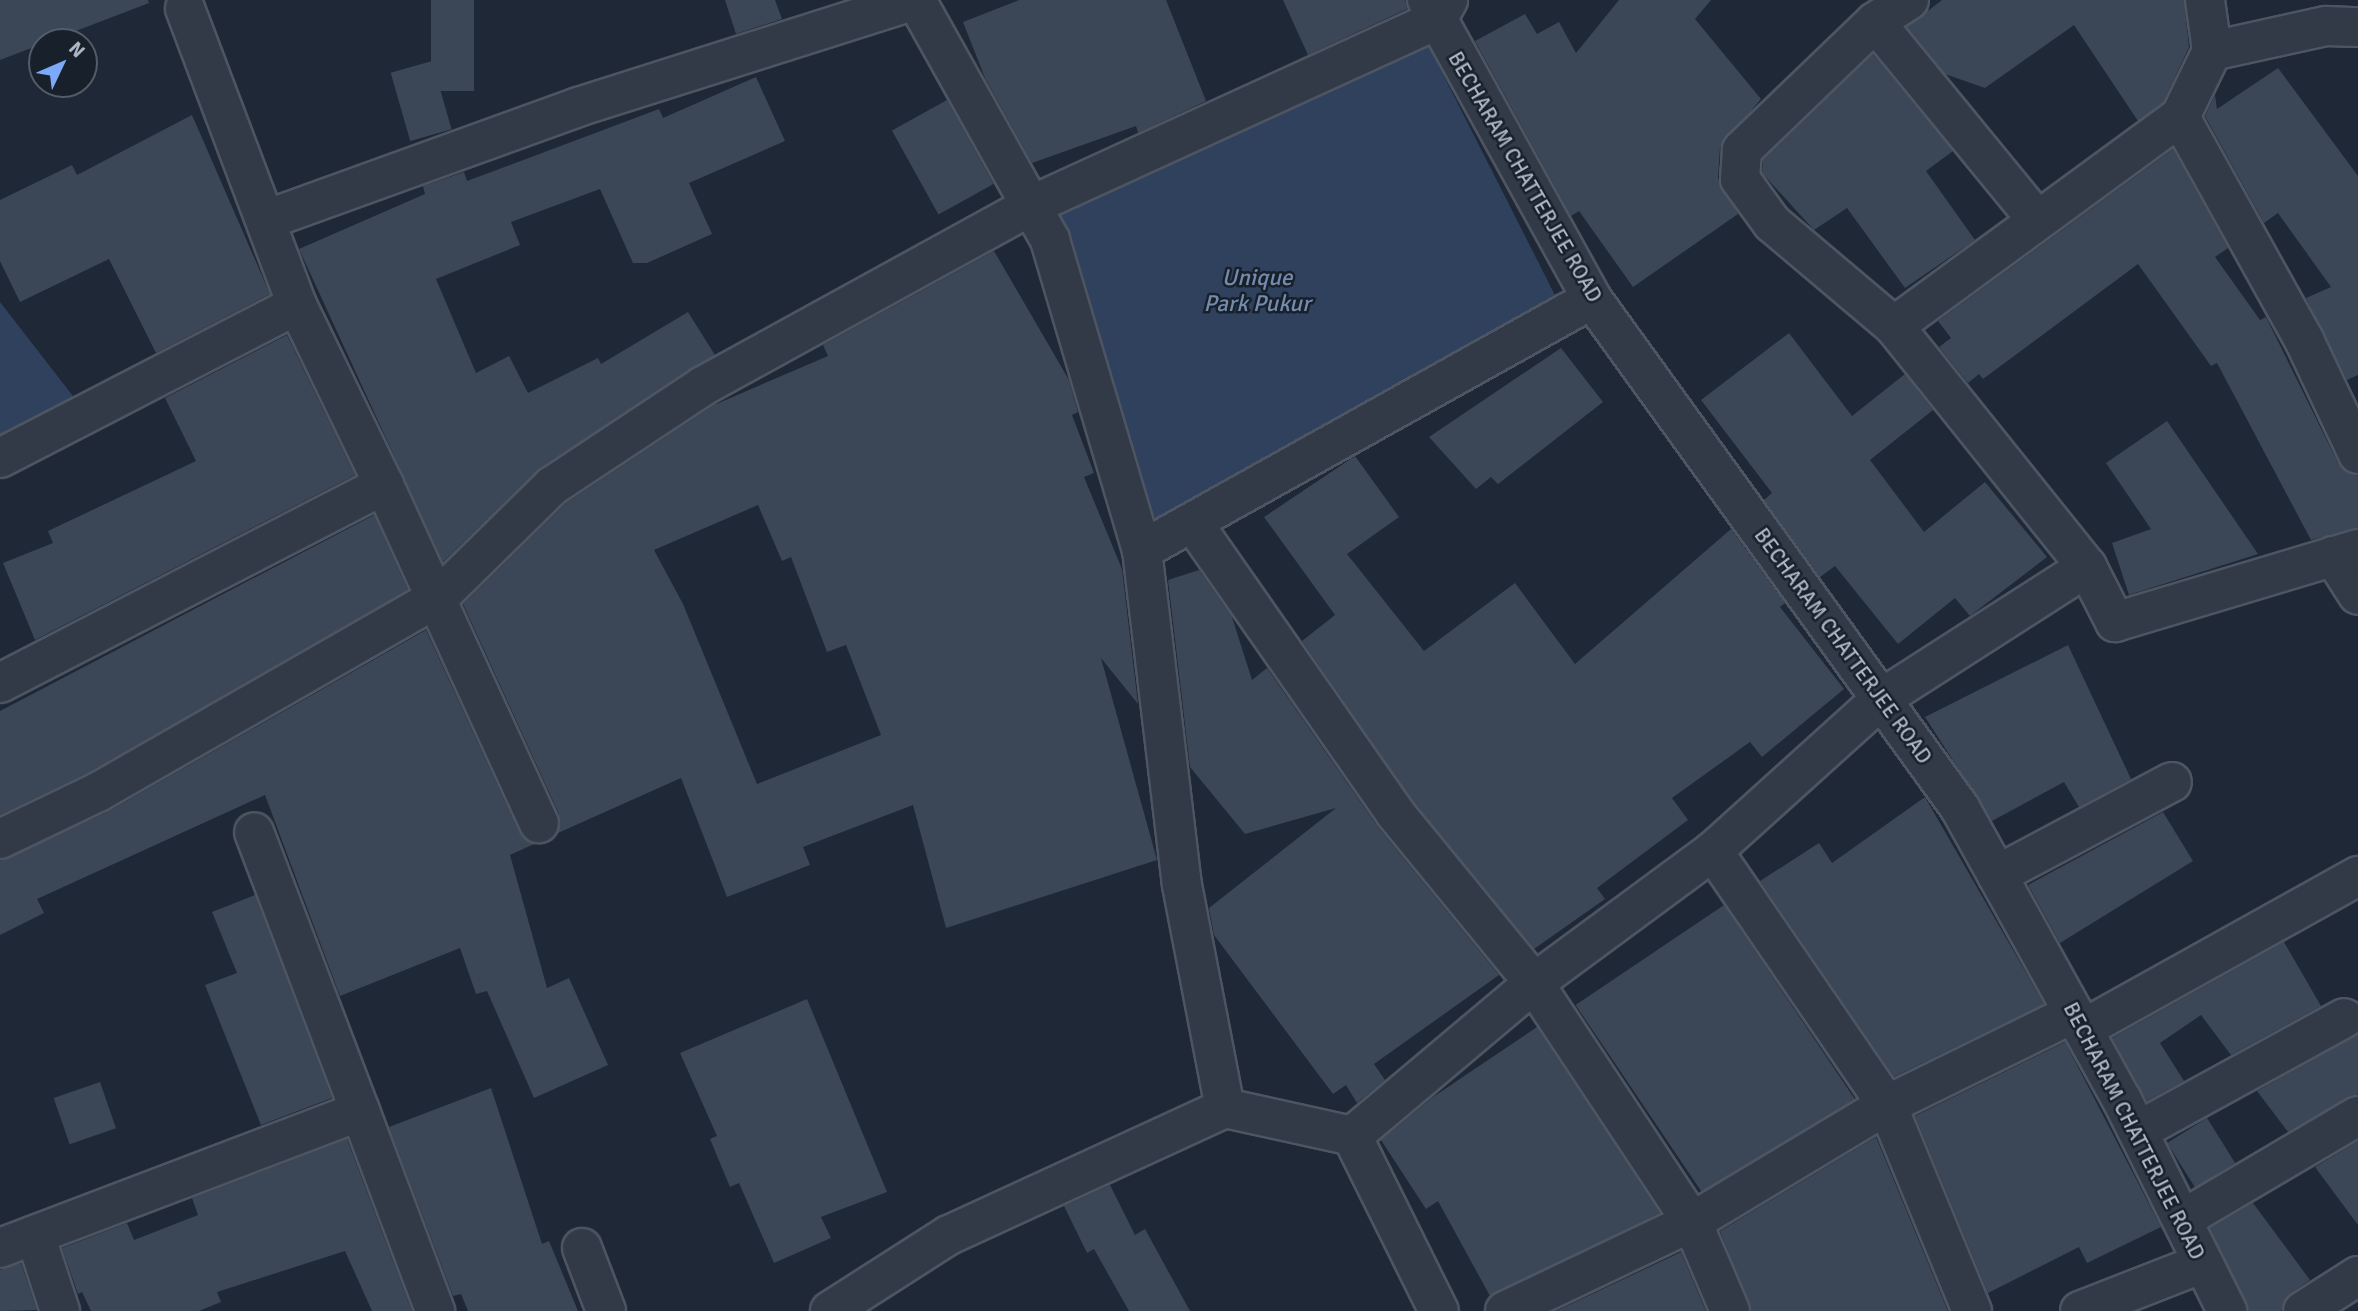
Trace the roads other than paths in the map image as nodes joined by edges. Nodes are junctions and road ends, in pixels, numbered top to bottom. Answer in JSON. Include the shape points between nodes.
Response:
{"nodes":[{"id":1,"x":915,"y":0,"type":"edge"},
{"id":2,"x":1909,"y":0,"type":"edge"},
{"id":3,"x":2204,"y":0,"type":"edge"},
{"id":4,"x":1437,"y":7,"type":"edge"},
{"id":5,"x":185,"y":8,"type":"dead end"},
{"id":6,"x":1875,"y":22,"type":"junction"},
{"id":7,"x":2358,"y":27,"type":"edge"},
{"id":8,"x":2212,"y":51,"type":"junction"},
{"id":9,"x":2180,"y":117,"type":"junction"},
{"id":10,"x":1030,"y":206,"type":"junction"},
{"id":11,"x":2036,"y":219,"type":"junction"},
{"id":12,"x":266,"y":220,"type":"junction"},
{"id":13,"x":1592,"y":299,"type":"junction"},
{"id":14,"x":297,"y":305,"type":"junction"},
{"id":15,"x":1894,"y":326,"type":"junction"},
{"id":16,"x":2358,"y":454,"type":"edge"},
{"id":17,"x":0,"y":458,"type":"edge"},
{"id":18,"x":384,"y":485,"type":"junction"},
{"id":19,"x":1194,"y":523,"type":"junction"},
{"id":20,"x":1142,"y":550,"type":"junction"},
{"id":21,"x":2345,"y":552,"type":"edge"},
{"id":22,"x":2087,"y":567,"type":"junction"},
{"id":23,"x":2358,"y":595,"type":"edge"},
{"id":24,"x":439,"y":597,"type":"junction"},
{"id":25,"x":0,"y":683,"type":"edge"},
{"id":26,"x":1881,"y":699,"type":"junction"},
{"id":27,"x":2172,"y":782,"type":"dead end"},
{"id":28,"x":539,"y":823,"type":"dead end"},
{"id":29,"x":254,"y":832,"type":"dead end"},
{"id":30,"x":0,"y":839,"type":"edge"},
{"id":31,"x":1713,"y":851,"type":"junction"},
{"id":32,"x":1997,"y":875,"type":"junction"},
{"id":33,"x":2358,"y":876,"type":"edge"},
{"id":34,"x":1534,"y":984,"type":"junction"},
{"id":35,"x":2344,"y":1018,"type":"dead end"},
{"id":36,"x":2078,"y":1021,"type":"junction"},
{"id":37,"x":1887,"y":1105,"type":"junction"},
{"id":38,"x":1225,"y":1108,"type":"junction"},
{"id":39,"x":360,"y":1111,"type":"junction"},
{"id":40,"x":2358,"y":1116,"type":"edge"},
{"id":41,"x":2138,"y":1131,"type":"junction"},
{"id":42,"x":1352,"y":1136,"type":"junction"},
{"id":43,"x":2183,"y":1219,"type":"junction"},
{"id":44,"x":1692,"y":1222,"type":"junction"},
{"id":45,"x":35,"y":1235,"type":"junction"},
{"id":46,"x":0,"y":1248,"type":"edge"},
{"id":47,"x":582,"y":1248,"type":"dead end"},
{"id":48,"x":2203,"y":1263,"type":"junction"},
{"id":49,"x":2358,"y":1276,"type":"edge"},
{"id":50,"x":60,"y":1311,"type":"edge"},
{"id":51,"x":435,"y":1311,"type":"edge"},
{"id":52,"x":606,"y":1311,"type":"edge"},
{"id":53,"x":830,"y":1311,"type":"edge"},
{"id":54,"x":1439,"y":1311,"type":"edge"},
{"id":55,"x":1505,"y":1311,"type":"edge"},
{"id":56,"x":1730,"y":1311,"type":"edge"},
{"id":57,"x":1972,"y":1311,"type":"edge"},
{"id":58,"x":2080,"y":1311,"type":"edge"},
{"id":59,"x":2227,"y":1311,"type":"edge"},
{"id":60,"x":2303,"y":1311,"type":"edge"}],
"edges":[{"from":1,"to":10,"type":"street"},
{"from":1,"to":12,"type":"street","via":[[578,107]]},
{"from":2,"to":6,"type":"street"},
{"from":3,"to":8,"type":"street"},
{"from":4,"to":10,"type":"street"},
{"from":4,"to":13,"type":"street","name":"BECHARAM CHATTERJEE ROAD"},
{"from":5,"to":12,"type":"street"},
{"from":6,"to":11,"type":"street"},
{"from":6,"to":15,"type":"street","via":[[1742,150],[1740,179],[1772,223]]},
{"from":7,"to":8,"type":"street","via":[[2326,26]]},
{"from":8,"to":9,"type":"street"},
{"from":9,"to":11,"type":"street"},
{"from":9,"to":16,"type":"street","via":[[2304,340]]},
{"from":10,"to":20,"type":"street","via":[[1049,240]]},
{"from":10,"to":24,"type":"street","via":[[703,386],[563,479]]},
{"from":11,"to":15,"type":"street"},
{"from":12,"to":14,"type":"street"},
{"from":13,"to":19,"type":"street"},
{"from":13,"to":26,"type":"street","name":"BECHARAM CHATTERJEE ROAD"},
{"from":14,"to":17,"type":"street"},
{"from":14,"to":18,"type":"street"},
{"from":15,"to":22,"type":"street"},
{"from":18,"to":24,"type":"street"},
{"from":18,"to":25,"type":"street"},
{"from":19,"to":20,"type":"street"},
{"from":19,"to":34,"type":"street","via":[[1395,813]]},
{"from":20,"to":38,"type":"street","via":[[1182,885]]},
{"from":21,"to":22,"type":"street","via":[[2115,622]]},
{"from":21,"to":23,"type":"street"},
{"from":22,"to":26,"type":"street"},
{"from":24,"to":28,"type":"street"},
{"from":24,"to":30,"type":"street","via":[[98,792]]},
{"from":26,"to":31,"type":"street"},
{"from":26,"to":32,"type":"street","name":"BECHARAM CHATTERJEE ROAD","via":[[1960,808]]},
{"from":27,"to":32,"type":"street"},
{"from":29,"to":39,"type":"street"},
{"from":31,"to":34,"type":"street"},
{"from":31,"to":37,"type":"street"},
{"from":32,"to":36,"type":"street","name":"BECHARAM CHATTERJEE ROAD"},
{"from":33,"to":36,"type":"street"},
{"from":34,"to":42,"type":"street"},
{"from":34,"to":44,"type":"street"},
{"from":35,"to":41,"type":"street"},
{"from":36,"to":37,"type":"street"},
{"from":36,"to":41,"type":"street","name":"BECHARAM CHATTERJEE ROAD"},
{"from":37,"to":44,"type":"street"},
{"from":37,"to":57,"type":"street"},
{"from":38,"to":42,"type":"street"},
{"from":38,"to":53,"type":"street","via":[[949,1235]]},
{"from":39,"to":45,"type":"street"},
{"from":39,"to":51,"type":"street"},
{"from":40,"to":43,"type":"street"},
{"from":41,"to":43,"type":"street","name":"BECHARAM CHATTERJEE ROAD"},
{"from":42,"to":54,"type":"street"},
{"from":43,"to":48,"type":"street","name":"BECHARAM CHATTERJEE ROAD"},
{"from":44,"to":55,"type":"street"},
{"from":44,"to":56,"type":"street"},
{"from":45,"to":46,"type":"street"},
{"from":45,"to":50,"type":"street"},
{"from":47,"to":52,"type":"street"},
{"from":48,"to":58,"type":"street"},
{"from":48,"to":59,"type":"street","name":"BECHARAM CHATTERJEE ROAD"},
{"from":49,"to":60,"type":"street"}]}
